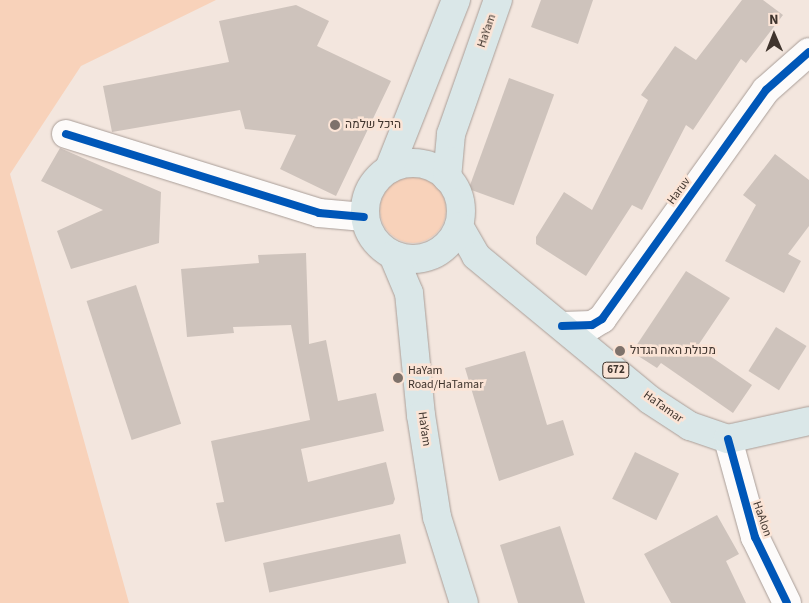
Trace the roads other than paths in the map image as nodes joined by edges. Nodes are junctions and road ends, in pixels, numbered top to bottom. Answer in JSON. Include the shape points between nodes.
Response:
{"nodes":[{"id":1,"x":456,"y":0,"type":"edge"},
{"id":2,"x":498,"y":0,"type":"edge"},
{"id":3,"x":809,"y":52,"type":"edge"},
{"id":4,"x":66,"y":134,"type":"dead end"},
{"id":5,"x":389,"y":169,"type":"junction"},
{"id":6,"x":447,"y":178,"type":"junction"},
{"id":7,"x":364,"y":217,"type":"junction"},
{"id":8,"x":459,"y":226,"type":"junction"},
{"id":9,"x":392,"y":255,"type":"junction"},
{"id":10,"x":562,"y":326,"type":"junction"},
{"id":11,"x":809,"y":421,"type":"edge"},
{"id":12,"x":728,"y":438,"type":"junction"},
{"id":13,"x":464,"y":603,"type":"edge"},
{"id":14,"x":787,"y":603,"type":"edge"}],
"edges":[{"from":1,"to":5,"type":"main road"},
{"from":2,"to":6,"type":"main road","name":"HaYam","via":[[451,134]]},
{"from":3,"to":10,"type":"street","name":"Haruv","via":[[766,90],[602,319],[592,325]]},
{"from":4,"to":7,"type":"street","via":[[319,213]]},
{"from":5,"to":6,"type":"main road","via":[[413,163],[438,170]]},
{"from":5,"to":7,"type":"main road","via":[[369,190]]},
{"from":6,"to":8,"type":"main road","via":[[460,200]]},
{"from":7,"to":9,"type":"main road","via":[[373,240]]},
{"from":8,"to":9,"type":"main road","via":[[453,238],[432,256],[418,259]]},
{"from":8,"to":10,"type":"main road","name":"HaTamar","number":"672","via":[[476,256]]},
{"from":9,"to":13,"type":"main road","name":"HaYam","via":[[409,293],[421,416],[437,517]]},
{"from":10,"to":12,"type":"main road","name":"HaTamar","number":"672","via":[[650,400],[690,426]]},
{"from":11,"to":12,"type":"main road","name":"HaTamar","number":"672"},
{"from":12,"to":14,"type":"street","name":"HaAlon","via":[[755,537]]}]}
